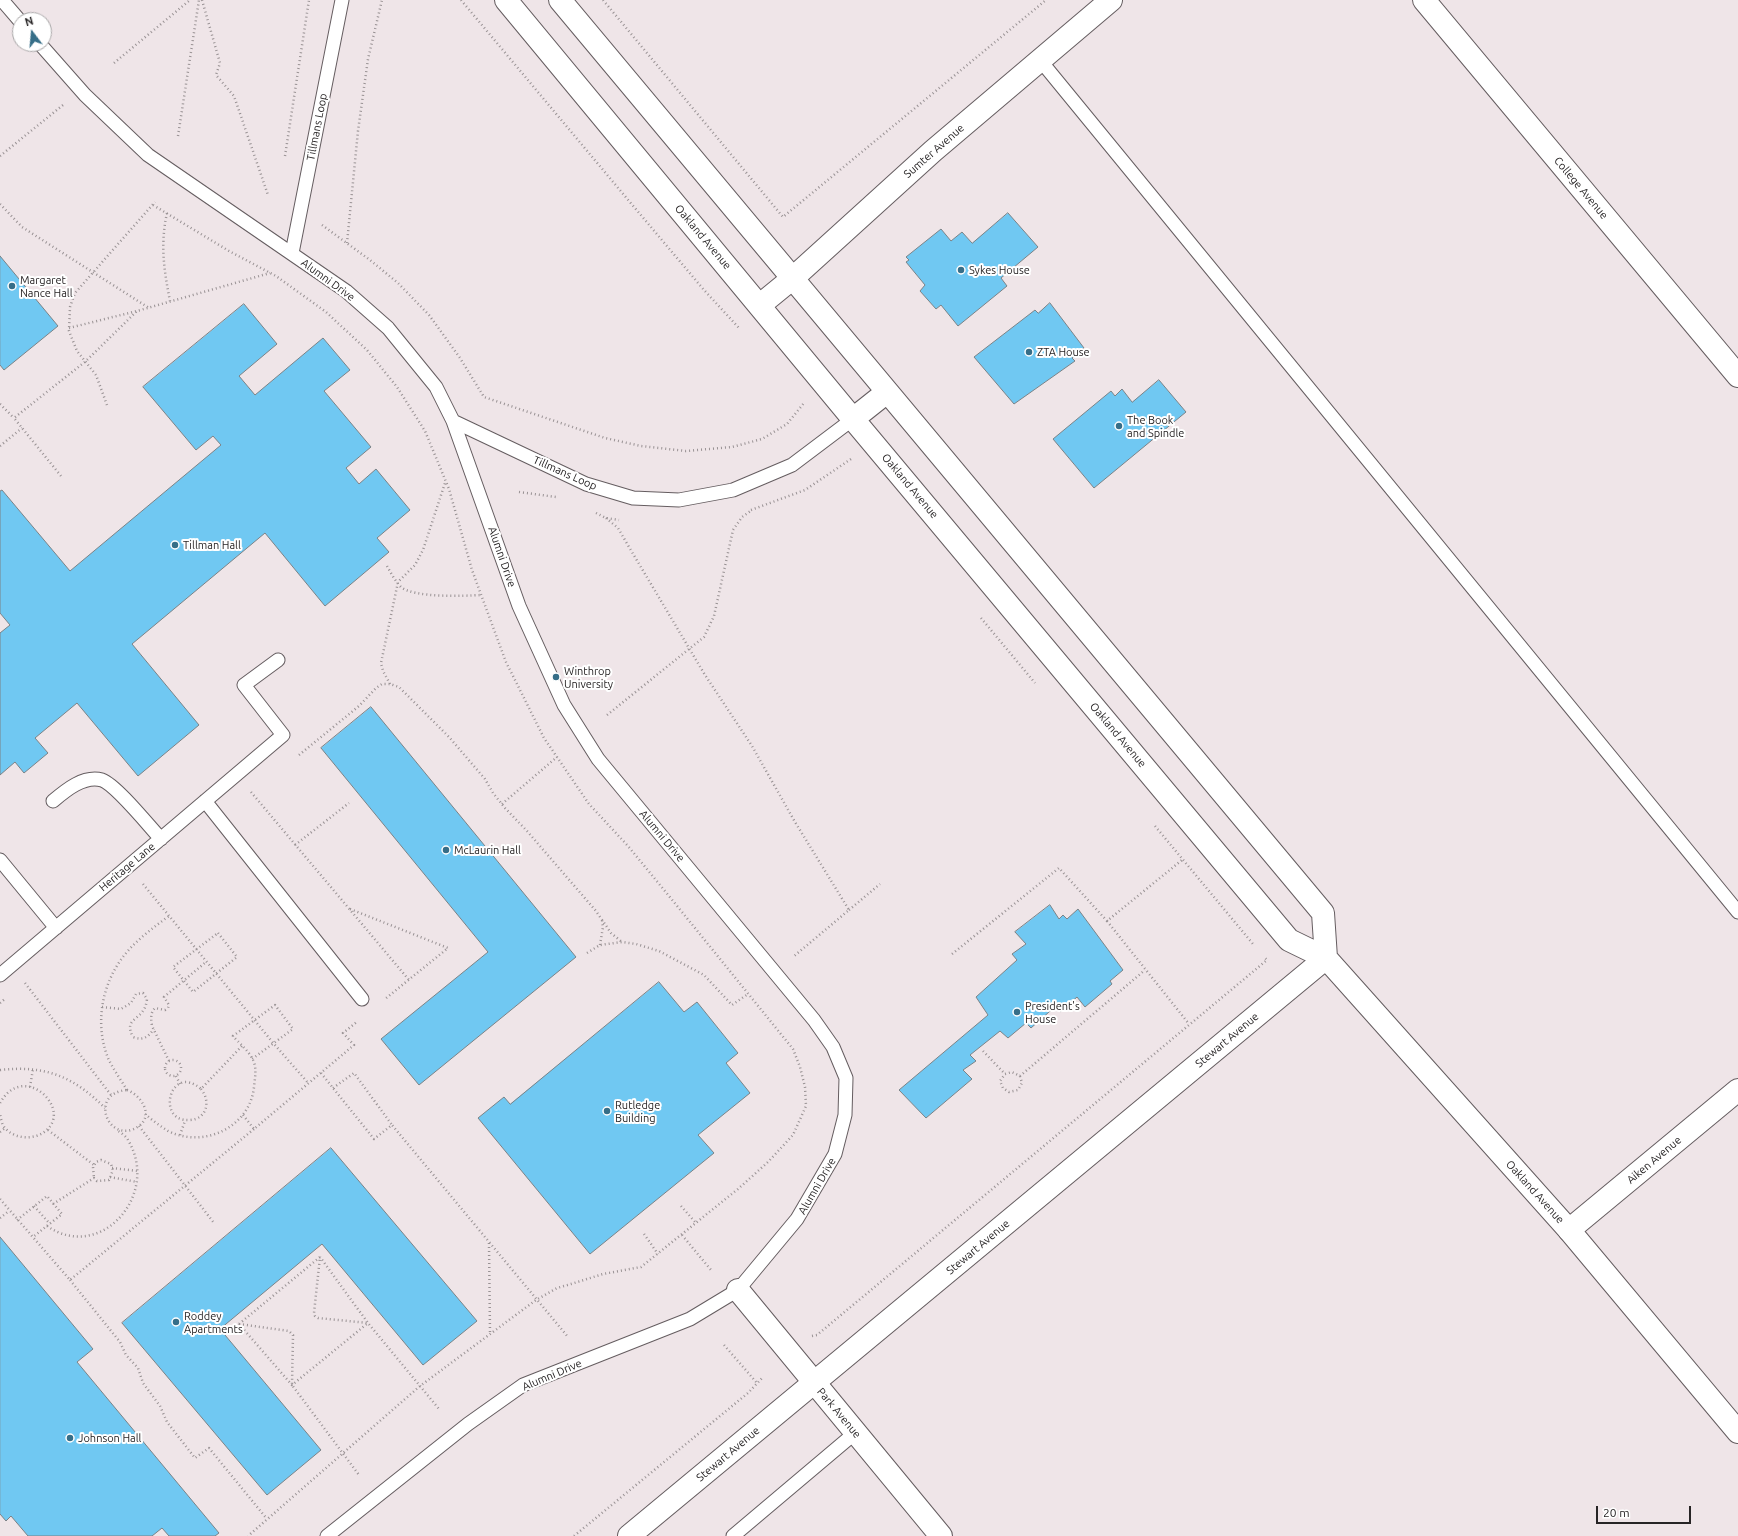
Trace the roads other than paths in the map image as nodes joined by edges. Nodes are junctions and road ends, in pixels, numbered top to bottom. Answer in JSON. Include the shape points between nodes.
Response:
{"nodes":[{"id":1,"x":2,"y":0,"type":"edge"},
{"id":2,"x":342,"y":0,"type":"edge"},
{"id":3,"x":506,"y":0,"type":"edge"},
{"id":4,"x":560,"y":0,"type":"edge"},
{"id":5,"x":1111,"y":0,"type":"edge"},
{"id":6,"x":1424,"y":0,"type":"edge"},
{"id":7,"x":12,"y":12,"type":"edge"},
{"id":8,"x":47,"y":52,"type":"edge"},
{"id":9,"x":1040,"y":60,"type":"junction"},
{"id":10,"x":292,"y":253,"type":"junction"},
{"id":11,"x":793,"y":278,"type":"junction"},
{"id":12,"x":760,"y":305,"type":"junction"},
{"id":13,"x":1738,"y":376,"type":"edge"},
{"id":14,"x":887,"y":392,"type":"junction"},
{"id":15,"x":853,"y":419,"type":"junction"},
{"id":16,"x":453,"y":421,"type":"junction"},
{"id":17,"x":278,"y":660,"type":"dead end"},
{"id":18,"x":53,"y":801,"type":"dead end"},
{"id":19,"x":205,"y":801,"type":"junction"},
{"id":20,"x":161,"y":838,"type":"junction"},
{"id":21,"x":0,"y":860,"type":"edge"},
{"id":22,"x":1738,"y":912,"type":"edge"},
{"id":23,"x":56,"y":928,"type":"junction"},
{"id":24,"x":1326,"y":958,"type":"junction"},
{"id":25,"x":0,"y":975,"type":"edge"},
{"id":26,"x":362,"y":999,"type":"dead end"},
{"id":27,"x":1738,"y":1090,"type":"edge"},
{"id":28,"x":1569,"y":1230,"type":"junction"},
{"id":29,"x":738,"y":1290,"type":"junction"},
{"id":30,"x":814,"y":1383,"type":"junction"},
{"id":31,"x":1738,"y":1432,"type":"edge"},
{"id":32,"x":855,"y":1433,"type":"junction"},
{"id":33,"x":327,"y":1536,"type":"edge"},
{"id":34,"x":629,"y":1536,"type":"edge"},
{"id":35,"x":733,"y":1536,"type":"edge"},
{"id":36,"x":941,"y":1536,"type":"edge"}],
"edges":[{"from":1,"to":7,"type":"lane"},
{"from":2,"to":10,"type":"lane","name":"Tillmans Loop"},
{"from":3,"to":12,"type":"main road","name":"Oakland Avenue"},
{"from":4,"to":11,"type":"main road"},
{"from":5,"to":9,"type":"main road","name":"Sumter Avenue"},
{"from":6,"to":13,"type":"main road","name":"College Avenue"},
{"from":8,"to":10,"type":"lane","name":"Alumni Drive","via":[[85,95],[148,155]]},
{"from":9,"to":11,"type":"main road","name":"Sumter Avenue","via":[[933,150]]},
{"from":9,"to":22,"type":"lane"},
{"from":10,"to":16,"type":"lane","name":"Alumni Drive","via":[[346,291],[388,328],[436,387]]},
{"from":11,"to":12,"type":"main road","name":"Sumter Avenue"},
{"from":11,"to":14,"type":"main road"},
{"from":12,"to":15,"type":"main road","name":"Oakland Avenue"},
{"from":14,"to":15,"type":"main road"},
{"from":14,"to":24,"type":"main road","via":[[1323,913]]},
{"from":15,"to":16,"type":"lane","name":"Tillmans Loop","via":[[792,465],[733,490],[679,500],[633,498],[586,484]]},
{"from":15,"to":24,"type":"main road","name":"Oakland Avenue","via":[[1289,940]]},
{"from":16,"to":29,"type":"lane","name":"Alumni Drive","via":[[519,606],[564,705],[598,759],[814,1020],[833,1047],[846,1078],[845,1115],[835,1154],[797,1219]]},
{"from":17,"to":19,"type":"lane","name":"Heritage Lane","via":[[244,685],[283,735]]},
{"from":18,"to":20,"type":"lane","via":[[70,787],[88,780],[102,780],[120,793]]},
{"from":19,"to":20,"type":"lane","name":"Heritage Lane"},
{"from":19,"to":26,"type":"lane"},
{"from":20,"to":23,"type":"lane","name":"Heritage Lane"},
{"from":21,"to":23,"type":"lane"},
{"from":23,"to":25,"type":"lane","name":"Heritage Lane"},
{"from":24,"to":28,"type":"main road","name":"Oakland Avenue"},
{"from":24,"to":30,"type":"main road","name":"Stewart Avenue"},
{"from":27,"to":28,"type":"main road","name":"Aiken Avenue"},
{"from":28,"to":31,"type":"main road","name":"Oakland Avenue"},
{"from":29,"to":30,"type":"main road","name":"Park Avenue"},
{"from":29,"to":33,"type":"lane","name":"Alumni Drive","via":[[690,1319],[523,1385],[468,1424]]},
{"from":30,"to":32,"type":"main road","name":"Park Avenue"},
{"from":30,"to":34,"type":"main road","name":"Stewart Avenue"},
{"from":32,"to":35,"type":"lane"},
{"from":32,"to":36,"type":"main road","name":"Park Avenue"}]}
